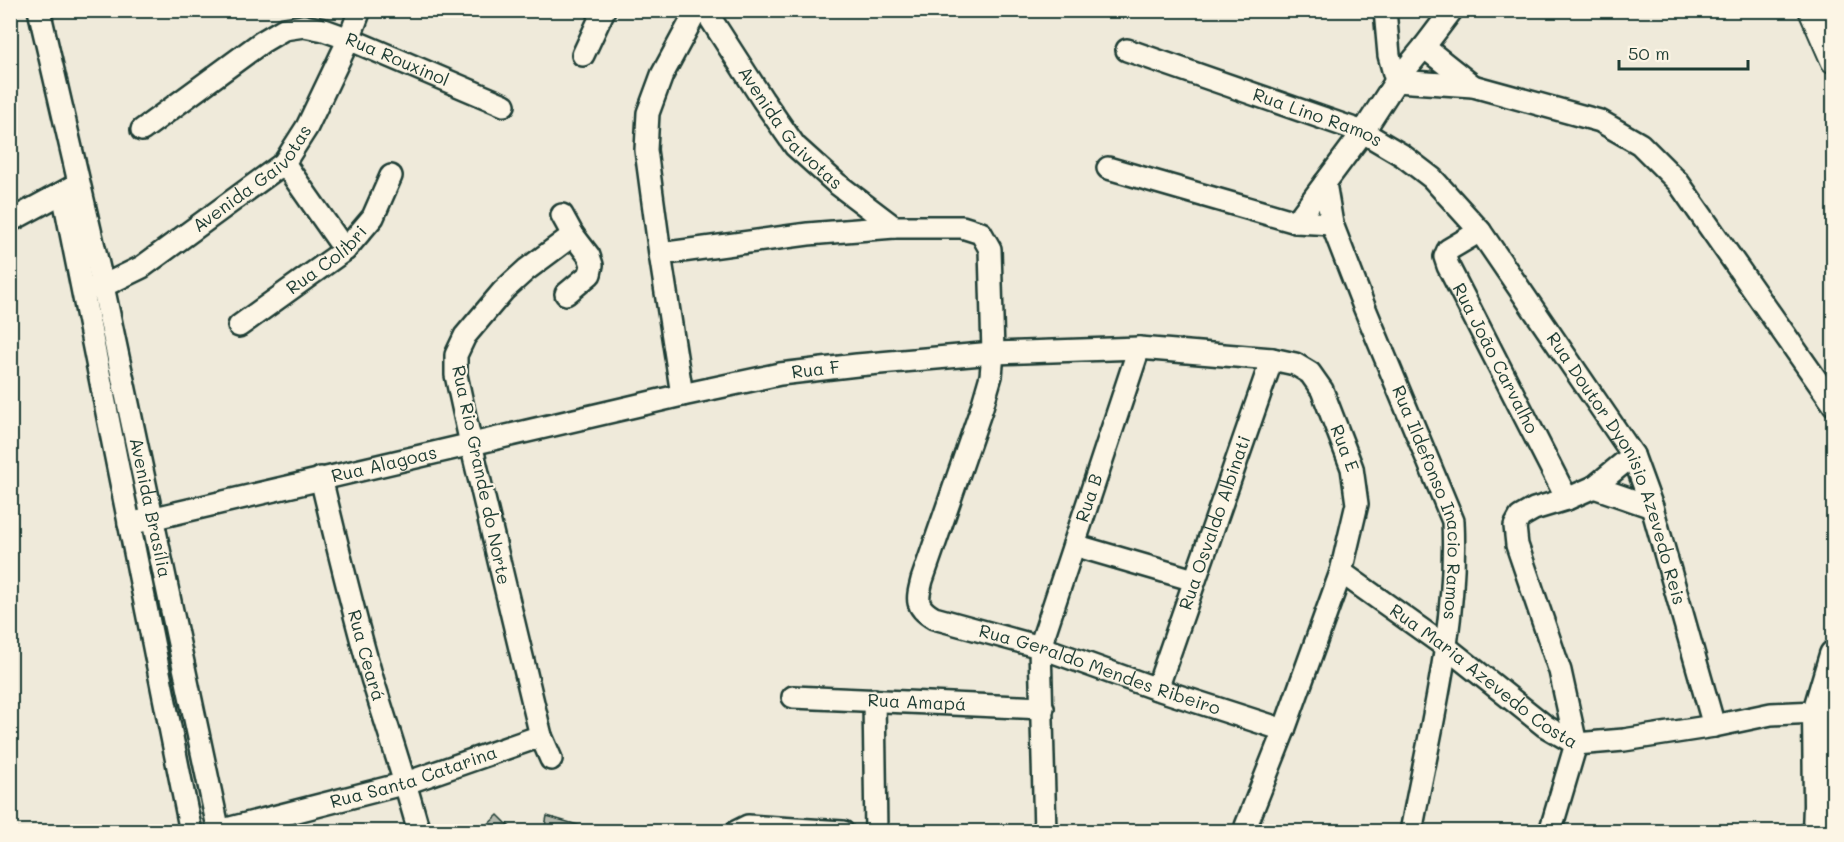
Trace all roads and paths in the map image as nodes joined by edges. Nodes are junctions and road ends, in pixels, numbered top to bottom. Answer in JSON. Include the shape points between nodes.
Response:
{"nodes":[{"id":1,"x":39,"y":10,"type":"edge"},
{"id":2,"x":360,"y":10,"type":"edge"},
{"id":3,"x":604,"y":10,"type":"edge"},
{"id":4,"x":697,"y":10,"type":"edge"},
{"id":5,"x":705,"y":10,"type":"edge"},
{"id":6,"x":1385,"y":10,"type":"edge"},
{"id":7,"x":1452,"y":10,"type":"edge"},
{"id":8,"x":1812,"y":10,"type":"edge"},
{"id":9,"x":349,"y":39,"type":"junction"},
{"id":10,"x":1424,"y":47,"type":"junction"},
{"id":11,"x":1127,"y":50,"type":"dead end"},
{"id":12,"x":583,"y":55,"type":"dead end"},
{"id":13,"x":1833,"y":60,"type":"edge"},
{"id":14,"x":1396,"y":81,"type":"junction"},
{"id":15,"x":1473,"y":86,"type":"junction"},
{"id":16,"x":504,"y":105,"type":"dead end"},
{"id":17,"x":141,"y":129,"type":"dead end"},
{"id":18,"x":1363,"y":132,"type":"junction"},
{"id":19,"x":284,"y":164,"type":"junction"},
{"id":20,"x":1108,"y":168,"type":"dead end"},
{"id":21,"x":391,"y":176,"type":"dead end"},
{"id":22,"x":1325,"y":183,"type":"junction"},
{"id":23,"x":72,"y":188,"type":"junction"},
{"id":24,"x":562,"y":215,"type":"dead end"},
{"id":25,"x":10,"y":221,"type":"edge"},
{"id":26,"x":1296,"y":222,"type":"junction"},
{"id":27,"x":1332,"y":224,"type":"junction"},
{"id":28,"x":894,"y":227,"type":"junction"},
{"id":29,"x":1480,"y":231,"type":"junction"},
{"id":30,"x":573,"y":235,"type":"junction"},
{"id":31,"x":345,"y":250,"type":"junction"},
{"id":32,"x":660,"y":254,"type":"junction"},
{"id":33,"x":93,"y":288,"type":"junction"},
{"id":34,"x":566,"y":294,"type":"dead end"},
{"id":35,"x":239,"y":326,"type":"dead end"},
{"id":36,"x":1140,"y":348,"type":"junction"},
{"id":37,"x":993,"y":353,"type":"junction"},
{"id":38,"x":1272,"y":358,"type":"junction"},
{"id":39,"x":682,"y":394,"type":"junction"},
{"id":40,"x":640,"y":404,"type":"joint"},
{"id":41,"x":1833,"y":405,"type":"edge"},
{"id":42,"x":471,"y":444,"type":"junction"},
{"id":43,"x":1633,"y":455,"type":"junction"},
{"id":44,"x":321,"y":478,"type":"junction"},
{"id":45,"x":1594,"y":487,"type":"junction"},
{"id":46,"x":1567,"y":499,"type":"junction"},
{"id":47,"x":1652,"y":507,"type":"junction"},
{"id":48,"x":153,"y":518,"type":"junction"},
{"id":49,"x":129,"y":524,"type":"junction"},
{"id":50,"x":1074,"y":545,"type":"junction"},
{"id":51,"x":1341,"y":572,"type":"junction"},
{"id":52,"x":1194,"y":580,"type":"junction"},
{"id":53,"x":1040,"y":647,"type":"junction"},
{"id":54,"x":1446,"y":647,"type":"junction"},
{"id":55,"x":1833,"y":655,"type":"edge"},
{"id":56,"x":1157,"y":689,"type":"junction"},
{"id":57,"x":793,"y":696,"type":"dead end"},
{"id":58,"x":874,"y":700,"type":"junction"},
{"id":59,"x":1043,"y":708,"type":"junction"},
{"id":60,"x":1825,"y":714,"type":"edge"},
{"id":61,"x":1714,"y":726,"type":"junction"},
{"id":62,"x":1284,"y":730,"type":"junction"},
{"id":63,"x":541,"y":736,"type":"junction"},
{"id":64,"x":1576,"y":744,"type":"junction"},
{"id":65,"x":551,"y":759,"type":"dead end"},
{"id":66,"x":406,"y":783,"type":"junction"},
{"id":67,"x":191,"y":831,"type":"edge"},
{"id":68,"x":218,"y":831,"type":"edge"},
{"id":69,"x":419,"y":831,"type":"edge"},
{"id":70,"x":736,"y":831,"type":"edge"},
{"id":71,"x":843,"y":831,"type":"edge"},
{"id":72,"x":876,"y":831,"type":"edge"},
{"id":73,"x":1045,"y":831,"type":"edge"},
{"id":74,"x":1246,"y":831,"type":"edge"},
{"id":75,"x":1411,"y":831,"type":"edge"},
{"id":76,"x":1550,"y":831,"type":"edge"},
{"id":77,"x":1817,"y":831,"type":"edge"}],
"edges":[{"from":1,"to":23,"type":"street","name":"Avenida Brasília"},
{"from":2,"to":9,"type":"street","name":"Avenida Gaivotas"},
{"from":3,"to":12,"type":"street"},
{"from":4,"to":32,"type":"street","via":[[662,75],[648,113],[646,150]]},
{"from":5,"to":28,"type":"street","name":"Avenida Gaivotas","via":[[795,146]]},
{"from":6,"to":14,"type":"street"},
{"from":7,"to":10,"type":"street"},
{"from":8,"to":13,"type":"street"},
{"from":9,"to":16,"type":"street","name":"Rua Rouxinol"},
{"from":9,"to":17,"type":"street","name":"Rua Rouxinol","via":[[304,26],[284,29]]},
{"from":9,"to":19,"type":"street","name":"Avenida Gaivotas","via":[[307,127]]},
{"from":10,"to":14,"type":"street"},
{"from":10,"to":15,"type":"street"},
{"from":11,"to":18,"type":"street","name":"Rua Lino Ramos"},
{"from":14,"to":15,"type":"street"},
{"from":14,"to":18,"type":"street"},
{"from":15,"to":41,"type":"street","via":[[1600,121],[1640,144],[1678,182]]},
{"from":18,"to":22,"type":"street"},
{"from":18,"to":29,"type":"street","name":"Rua Lino Ramos","via":[[1432,178]]},
{"from":19,"to":31,"type":"street"},
{"from":19,"to":33,"type":"street","name":"Avenida Gaivotas","via":[[142,267]]},
{"from":20,"to":26,"type":"street"},
{"from":21,"to":31,"type":"street","name":"Rua Colibri","via":[[373,217]]},
{"from":22,"to":26,"type":"street"},
{"from":22,"to":27,"type":"street","name":"Rua Ildefonso Inacio Ramos"},
{"from":23,"to":25,"type":"street"},
{"from":23,"to":33,"type":"street","name":"Avenida Brasília"},
{"from":24,"to":30,"type":"street"},
{"from":26,"to":27,"type":"street"},
{"from":27,"to":54,"type":"street","name":"Rua Ildefonso Inacio Ramos","via":[[1453,521],[1453,576]]},
{"from":28,"to":32,"type":"street"},
{"from":28,"to":37,"type":"street","via":[[962,227],[981,233],[990,249]]},
{"from":29,"to":43,"type":"street","name":"Rua Doutor Dyonisio Azevedo Reis"},
{"from":29,"to":46,"type":"street","name":"Rua João Carvalho","via":[[1448,250],[1445,257]]},
{"from":30,"to":34,"type":"street","via":[[592,265],[590,274]]},
{"from":30,"to":42,"type":"street","name":"Rua Rio Grande do Norte","via":[[502,291],[465,336],[456,354],[456,375]]},
{"from":31,"to":35,"type":"street","name":"Rua Colibri"},
{"from":32,"to":39,"type":"street"},
{"from":33,"to":48,"type":"street","name":"Avenida Brasília"},
{"from":33,"to":49,"type":"street","name":"Avenida Brasília"},
{"from":36,"to":37,"type":"street","name":"Rua E"},
{"from":36,"to":38,"type":"street","name":"Rua E"},
{"from":36,"to":50,"type":"street","name":"Rua B"},
{"from":37,"to":39,"type":"street","name":"Rua F","via":[[780,374]]},
{"from":37,"to":53,"type":"street","name":"Rua Geraldo Mendes Ribeiro","via":[[982,407],[921,580],[919,606],[934,618]]},
{"from":38,"to":51,"type":"street","name":"Rua E","via":[[1310,373],[1322,390],[1352,468],[1356,504]]},
{"from":38,"to":52,"type":"street","name":"Rua Osvaldo Albinati"},
{"from":39,"to":40,"type":"street","name":"Rua F"},
{"from":40,"to":42,"type":"street","name":"Rua Alagoas"},
{"from":42,"to":44,"type":"street","name":"Rua Alagoas"},
{"from":42,"to":63,"type":"street","name":"Rua Rio Grande do Norte"},
{"from":43,"to":45,"type":"street"},
{"from":43,"to":47,"type":"street","name":"Rua Doutor Dyonisio Azevedo Reis"},
{"from":44,"to":48,"type":"street","name":"Rua Alagoas"},
{"from":44,"to":66,"type":"street","name":"Rua Ceará","via":[[372,678]]},
{"from":45,"to":46,"type":"street"},
{"from":45,"to":47,"type":"street"},
{"from":46,"to":64,"type":"street","via":[[1534,509],[1515,526],[1517,545],[1560,671]]},
{"from":47,"to":61,"type":"street","name":"Rua Doutor Dyonisio Azevedo Reis"},
{"from":48,"to":49,"type":"street","name":"Rua Alagoas"},
{"from":48,"to":68,"type":"street","name":"Avenida Brasília"},
{"from":49,"to":67,"type":"street","name":"Avenida Brasília"},
{"from":50,"to":52,"type":"street"},
{"from":50,"to":53,"type":"street","name":"Rua B"},
{"from":51,"to":54,"type":"street","name":"Rua Maria Azevedo Costa"},
{"from":51,"to":62,"type":"street","name":"Rua E"},
{"from":52,"to":56,"type":"street","name":"Rua Osvaldo Albinati"},
{"from":53,"to":56,"type":"street","name":"Rua Geraldo Mendes Ribeiro"},
{"from":53,"to":59,"type":"street"},
{"from":54,"to":64,"type":"street","name":"Rua Maria Azevedo Costa","via":[[1545,726]]},
{"from":54,"to":75,"type":"street","name":"Rua Ildefonso Inacio Ramos"},
{"from":55,"to":60,"type":"main road"},
{"from":56,"to":62,"type":"street","name":"Rua Geraldo Mendes Ribeiro"},
{"from":57,"to":58,"type":"street","name":"Rua Amapá"},
{"from":58,"to":59,"type":"street","name":"Rua Amapá"},
{"from":58,"to":72,"type":"street"},
{"from":59,"to":73,"type":"street"},
{"from":60,"to":61,"type":"street","name":"Rua Maria Azevedo Costa","via":[[1771,714]]},
{"from":60,"to":77,"type":"main road"},
{"from":61,"to":64,"type":"street","name":"Rua Maria Azevedo Costa"},
{"from":62,"to":74,"type":"street","name":"Rua E"},
{"from":63,"to":65,"type":"street","name":"Rua Rio Grande do Norte"},
{"from":63,"to":66,"type":"street","name":"Rua Santa Catarina"},
{"from":64,"to":76,"type":"street"},
{"from":66,"to":68,"type":"street","name":"Rua Santa Catarina"},
{"from":66,"to":69,"type":"street","name":"Rua Ceará"},
{"from":70,"to":71,"type":"street","via":[[748,826]]}]}
